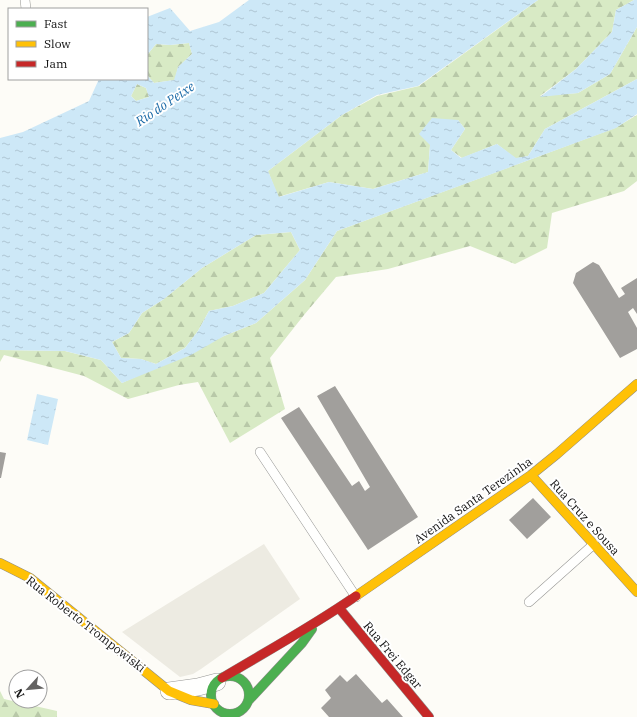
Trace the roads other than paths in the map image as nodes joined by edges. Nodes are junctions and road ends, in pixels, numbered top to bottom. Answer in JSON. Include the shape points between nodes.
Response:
{"nodes":[{"id":1,"x":637,"y":384,"type":"edge"},
{"id":2,"x":260,"y":452,"type":"dead end"},
{"id":3,"x":531,"y":475,"type":"junction"},
{"id":4,"x":594,"y":544,"type":"junction"},
{"id":5,"x":0,"y":563,"type":"edge"},
{"id":6,"x":637,"y":592,"type":"edge"},
{"id":7,"x":356,"y":597,"type":"junction"},
{"id":8,"x":529,"y":602,"type":"dead end"},
{"id":9,"x":339,"y":608,"type":"junction"},
{"id":10,"x":315,"y":624,"type":"junction"},
{"id":11,"x":219,"y":680,"type":"junction"},
{"id":12,"x":169,"y":691,"type":"junction"},
{"id":13,"x":248,"y":701,"type":"junction"},
{"id":14,"x":217,"y":710,"type":"edge"},
{"id":15,"x":241,"y":714,"type":"edge"},
{"id":16,"x":429,"y":717,"type":"edge"}],
"edges":[{"from":1,"to":3,"type":"main road","name":"Avenida Santa Terezinha"},
{"from":2,"to":7,"type":"lane"},
{"from":3,"to":4,"type":"main road","name":"Rua Cruz e Sousa"},
{"from":3,"to":7,"type":"main road","name":"Avenida Santa Terezinha"},
{"from":4,"to":6,"type":"main road","name":"Rua Cruz e Sousa"},
{"from":4,"to":8,"type":"lane"},
{"from":5,"to":12,"type":"main road","name":"Rua Roberto Trompowiski","via":[[30,578]]},
{"from":7,"to":9,"type":"main road","name":"Avenida Santa Terezinha"},
{"from":9,"to":10,"type":"main road","name":"Avenida Santa Terezinha"},
{"from":9,"to":16,"type":"main road","name":"Rua Frei Edgar"},
{"from":10,"to":11,"type":"main road","name":"Avenida Santa Terezinha","via":[[245,662]]},
{"from":10,"to":13,"type":"main road","name":"Avenida Santa Terezinha","via":[[302,643]]},
{"from":11,"to":12,"type":"street","via":[[198,687]]},
{"from":11,"to":13,"type":"main road","via":[[234,676],[240,679],[248,688]]},
{"from":11,"to":14,"type":"main road","via":[[211,693]]},
{"from":12,"to":14,"type":"main road","name":"Rua Roberto Trompowiski"},
{"from":13,"to":15,"type":"main road"},
{"from":14,"to":15,"type":"main road"}]}
